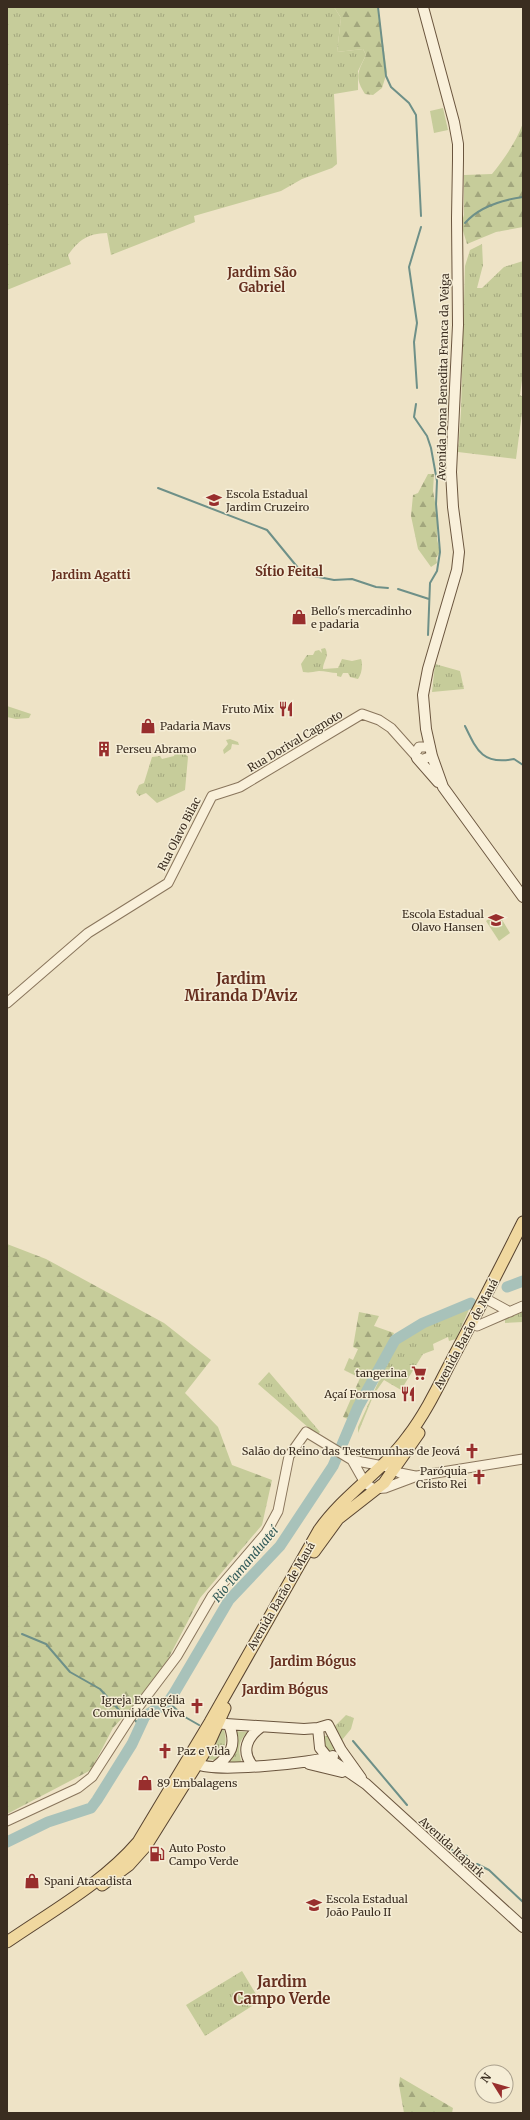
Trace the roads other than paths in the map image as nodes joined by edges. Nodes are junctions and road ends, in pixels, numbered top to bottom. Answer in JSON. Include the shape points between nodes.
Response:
{"nodes":[{"id":1,"x":423,"y":7,"type":"edge"},
{"id":2,"x":431,"y":752,"type":"junction"},
{"id":3,"x":417,"y":754,"type":"junction"},
{"id":4,"x":443,"y":787,"type":"junction"},
{"id":5,"x":212,"y":796,"type":"joint"},
{"id":6,"x":523,"y":897,"type":"edge"},
{"id":7,"x":7,"y":1003,"type":"edge"},
{"id":8,"x":523,"y":1222,"type":"edge"},
{"id":9,"x":523,"y":1238,"type":"edge"},
{"id":10,"x":490,"y":1301,"type":"junction"},
{"id":11,"x":523,"y":1306,"type":"edge"},
{"id":12,"x":510,"y":1312,"type":"junction"},
{"id":13,"x":477,"y":1326,"type":"junction"},
{"id":14,"x":523,"y":1459,"type":"edge"},
{"id":15,"x":352,"y":1460,"type":"junction"},
{"id":16,"x":382,"y":1466,"type":"junction"},
{"id":17,"x":394,"y":1470,"type":"junction"},
{"id":18,"x":417,"y":1476,"type":"junction"},
{"id":19,"x":365,"y":1483,"type":"junction"},
{"id":20,"x":378,"y":1489,"type":"junction"},
{"id":21,"x":214,"y":1723,"type":"junction"},
{"id":22,"x":229,"y":1724,"type":"junction"},
{"id":23,"x":261,"y":1727,"type":"junction"},
{"id":24,"x":318,"y":1728,"type":"junction"},
{"id":25,"x":200,"y":1738,"type":"junction"},
{"id":26,"x":341,"y":1750,"type":"junction"},
{"id":27,"x":328,"y":1758,"type":"junction"},
{"id":28,"x":299,"y":1763,"type":"junction"},
{"id":29,"x":198,"y":1764,"type":"junction"},
{"id":30,"x":252,"y":1766,"type":"junction"},
{"id":31,"x":215,"y":1767,"type":"junction"},
{"id":32,"x":355,"y":1777,"type":"junction"},
{"id":33,"x":366,"y":1784,"type":"junction"},
{"id":34,"x":7,"y":1821,"type":"edge"},
{"id":35,"x":523,"y":1928,"type":"edge"},
{"id":36,"x":7,"y":1942,"type":"edge"},
{"id":37,"x":7,"y":1948,"type":"edge"}],
"edges":[{"from":1,"to":2,"type":"main road","name":"Avenida Dona Benedita Franca da Veiga","via":[[454,122],[458,160],[458,325],[451,472],[459,552],[458,570],[428,669],[423,695]]},
{"from":2,"to":3,"type":"street","via":[[423,760]]},
{"from":2,"to":3,"type":"street","via":[[421,746]]},
{"from":2,"to":4,"type":"main road","name":"Avenida Dona Benedita Franca da Veiga"},
{"from":3,"to":4,"type":"main road"},
{"from":3,"to":5,"type":"street","name":"Rua Dorival Cagnoto","via":[[391,728],[362,714],[240,787]]},
{"from":4,"to":6,"type":"main road"},
{"from":5,"to":7,"type":"street","name":"Rua Olavo Bilac","via":[[168,883],[88,933]]},
{"from":8,"to":16,"type":"main road","name":"Avenida Barão de Mauá","via":[[428,1405],[408,1436]]},
{"from":9,"to":10,"type":"main road","name":"Avenida Barão de Mauá"},
{"from":10,"to":12,"type":"street"},
{"from":10,"to":13,"type":"main road","name":"Avenida Barão de Mauá"},
{"from":11,"to":12,"type":"street"},
{"from":12,"to":13,"type":"street"},
{"from":13,"to":17,"type":"main road","name":"Avenida Barão de Mauá","via":[[418,1436]]},
{"from":14,"to":18,"type":"street"},
{"from":15,"to":16,"type":"street"},
{"from":15,"to":19,"type":"street"},
{"from":15,"to":34,"type":"street","via":[[306,1432],[290,1456],[278,1510],[266,1533],[212,1596],[177,1656],[130,1718],[92,1777],[78,1788]]},
{"from":16,"to":17,"type":"street"},
{"from":16,"to":19,"type":"main road","name":"Avenida Barão de Mauá"},
{"from":17,"to":18,"type":"street"},
{"from":17,"to":20,"type":"main road","name":"Avenida Barão de Mauá"},
{"from":18,"to":20,"type":"street"},
{"from":19,"to":20,"type":"street","via":[[370,1488]]},
{"from":19,"to":21,"type":"main road","name":"Avenida Barão de Mauá","via":[[338,1505],[319,1530]]},
{"from":20,"to":21,"type":"main road","name":"Avenida Barão de Mauá","via":[[348,1510],[324,1537]]},
{"from":21,"to":22,"type":"main road"},
{"from":21,"to":25,"type":"main road","name":"Avenida Barão de Mauá"},
{"from":21,"to":29,"type":"main road","name":"Avenida Barão de Mauá"},
{"from":22,"to":23,"type":"main road"},
{"from":22,"to":31,"type":"main road","via":[[234,1738],[231,1753]]},
{"from":23,"to":24,"type":"main road"},
{"from":23,"to":30,"type":"main road","via":[[248,1739],[246,1746]]},
{"from":24,"to":26,"type":"main road","name":"Avenida Itapark","via":[[328,1725]]},
{"from":24,"to":27,"type":"main road","name":"Avenida Itapark","via":[[320,1748]]},
{"from":25,"to":29,"type":"main road","via":[[194,1755]]},
{"from":25,"to":36,"type":"main road","name":"Avenida Barão de Mauá","via":[[142,1837],[126,1857],[106,1874]]},
{"from":26,"to":27,"type":"main road"},
{"from":26,"to":33,"type":"main road","name":"Avenida Itapark"},
{"from":27,"to":28,"type":"main road"},
{"from":27,"to":32,"type":"main road","name":"Avenida Itapark"},
{"from":28,"to":30,"type":"main road"},
{"from":28,"to":32,"type":"main road","via":[[326,1767]]},
{"from":29,"to":31,"type":"main road"},
{"from":29,"to":37,"type":"main road","name":"Avenida Barão de Mauá","via":[[146,1846],[129,1865]]},
{"from":30,"to":31,"type":"main road"},
{"from":32,"to":33,"type":"main road","name":"Avenida Itapark"},
{"from":33,"to":35,"type":"main road","name":"Avenida Itapark"}]}
